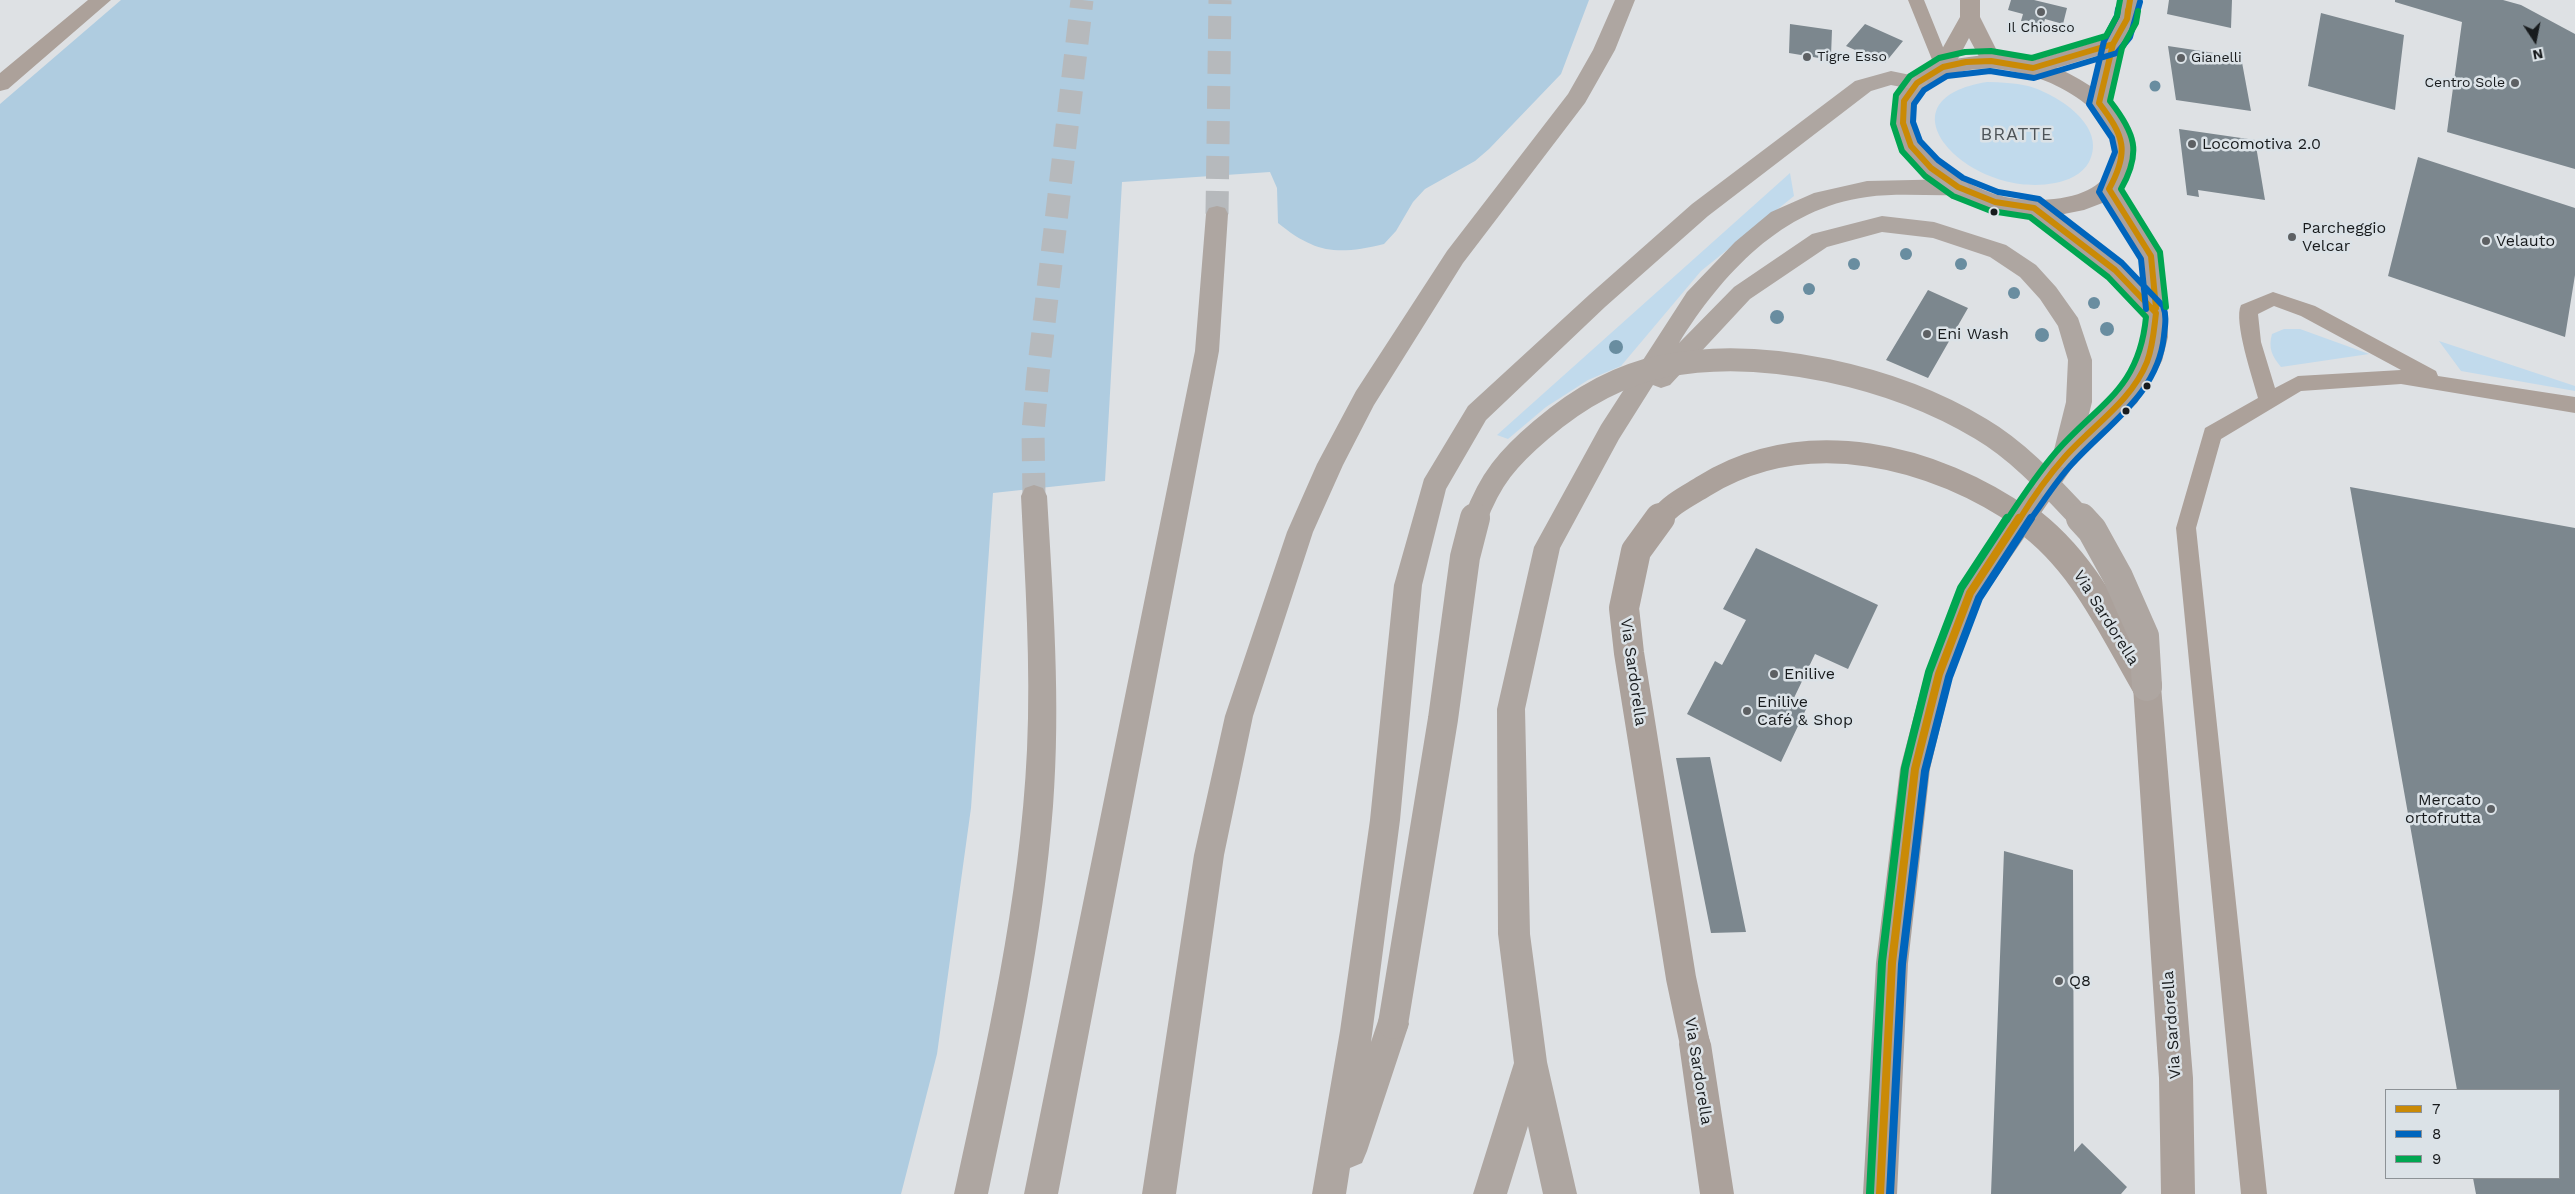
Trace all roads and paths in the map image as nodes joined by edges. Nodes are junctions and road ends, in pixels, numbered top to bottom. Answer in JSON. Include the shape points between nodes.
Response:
{"nodes":[{"id":1,"x":101,"y":0,"type":"edge"},
{"id":2,"x":1625,"y":0,"type":"edge"},
{"id":3,"x":1916,"y":0,"type":"edge"},
{"id":4,"x":2130,"y":0,"type":"edge"},
{"id":5,"x":1970,"y":8,"type":"edge"},
{"id":6,"x":2113,"y":44,"type":"junction"},
{"id":7,"x":1991,"y":61,"type":"junction"},
{"id":8,"x":1943,"y":67,"type":"junction"},
{"id":9,"x":2033,"y":68,"type":"junction"},
{"id":10,"x":1917,"y":83,"type":"junction"},
{"id":11,"x":0,"y":84,"type":"edge"},
{"id":12,"x":2099,"y":103,"type":"junction"},
{"id":13,"x":1958,"y":187,"type":"junction"},
{"id":14,"x":2109,"y":188,"type":"junction"},
{"id":15,"x":2034,"y":208,"type":"junction"},
{"id":16,"x":1217,"y":214,"type":"tunnel mouth"},
{"id":17,"x":2156,"y":313,"type":"junction"},
{"id":18,"x":2442,"y":384,"type":"junction"},
{"id":19,"x":2269,"y":401,"type":"junction"},
{"id":20,"x":2575,"y":405,"type":"edge"},
{"id":21,"x":1610,"y":432,"type":"junction"},
{"id":22,"x":2064,"y":458,"type":"junction"},
{"id":23,"x":1034,"y":496,"type":"tunnel mouth"},
{"id":24,"x":2147,"y":686,"type":"junction"},
{"id":25,"x":1530,"y":1062,"type":"junction"},
{"id":26,"x":971,"y":1194,"type":"edge"},
{"id":27,"x":1041,"y":1194,"type":"edge"},
{"id":28,"x":1159,"y":1194,"type":"edge"},
{"id":29,"x":1330,"y":1194,"type":"edge"},
{"id":30,"x":1335,"y":1194,"type":"edge"},
{"id":31,"x":1490,"y":1194,"type":"edge"},
{"id":32,"x":1560,"y":1194,"type":"edge"},
{"id":33,"x":1717,"y":1194,"type":"edge"},
{"id":34,"x":1880,"y":1194,"type":"edge"},
{"id":35,"x":2178,"y":1194,"type":"edge"},
{"id":36,"x":2254,"y":1194,"type":"edge"}],
"edges":[{"from":1,"to":11,"type":"street"},
{"from":2,"to":28,"type":"highway","via":[[1604,50],[1577,98],[1454,257],[1365,398],[1330,464],[1300,532],[1240,716],[1209,854]]},
{"from":3,"to":8,"type":"lane"},
{"from":4,"to":6,"type":"main road","via":[[2127,19]]},
{"from":5,"to":7,"type":"street"},
{"from":5,"to":8,"type":"street"},
{"from":6,"to":9,"type":"main road"},
{"from":6,"to":12,"type":"main road"},
{"from":7,"to":8,"type":"main road"},
{"from":7,"to":9,"type":"main road"},
{"from":8,"to":10,"type":"main road"},
{"from":9,"to":12,"type":"main road","via":[[2073,85]]},
{"from":10,"to":13,"type":"main road","via":[[1904,101],[1903,123],[1911,146],[1931,168]]},
{"from":10,"to":29,"type":"highway","via":[[1891,78],[1863,86],[1700,210],[1597,300],[1478,413],[1433,487],[1408,585],[1385,820]]},
{"from":12,"to":14,"type":"main road","via":[[2117,125],[2125,148],[2122,170]]},
{"from":13,"to":15,"type":"main road","via":[[1995,202]]},
{"from":13,"to":21,"type":"highway","via":[[1867,189],[1814,201],[1779,218],[1743,248],[1695,298]]},
{"from":14,"to":15,"type":"main road","via":[[2090,200],[2072,205]]},
{"from":14,"to":17,"type":"main road","via":[[2151,256]]},
{"from":15,"to":17,"type":"main road","via":[[2115,270]]},
{"from":16,"to":27,"type":"highway","via":[[1207,351]]},
{"from":17,"to":22,"type":"main road","via":[[2156,338],[2150,361],[2128,396]]},
{"from":18,"to":19,"type":"lane","via":[[2401,377],[2298,384]]},
{"from":18,"to":19,"type":"lane","via":[[2308,311],[2272,300],[2248,310],[2252,342]]},
{"from":18,"to":20,"type":"lane"},
{"from":19,"to":36,"type":"lane","via":[[2212,434],[2186,528]]},
{"from":21,"to":22,"type":"highway","via":[[1742,294],[1820,240],[1882,224],[1934,230],[1998,251],[2028,270],[2048,293],[2069,324],[2080,360],[2079,402]]},
{"from":21,"to":25,"type":"highway","via":[[1547,547],[1512,709],[1514,934]]},
{"from":22,"to":34,"type":"main road","via":[[1970,593],[1939,674],[1915,769],[1892,963]]},
{"from":23,"to":26,"type":"highway","via":[[1041,634],[1042,749],[1035,841],[1026,920]]},
{"from":24,"to":30,"type":"highway","bridge":true,"via":[[2144,636],[2118,576],[2092,530],[2033,468],[1982,429],[1911,394],[1846,374],[1771,362],[1716,361],[1664,366],[1620,380],[1584,397],[1512,455],[1485,493],[1471,530],[1393,1024]]},
{"from":24,"to":33,"type":"main road","name":"Via Sardorella","bridge":true,"via":[[2083,575],[2042,531],[1998,500],[1927,467],[1862,453],[1795,452],[1724,474],[1666,510],[1636,551],[1624,608]]},
{"from":24,"to":35,"type":"main road","name":"Via Sardorella","via":[[2176,1078]]},
{"from":25,"to":31,"type":"highway"},
{"from":25,"to":32,"type":"highway"}]}
